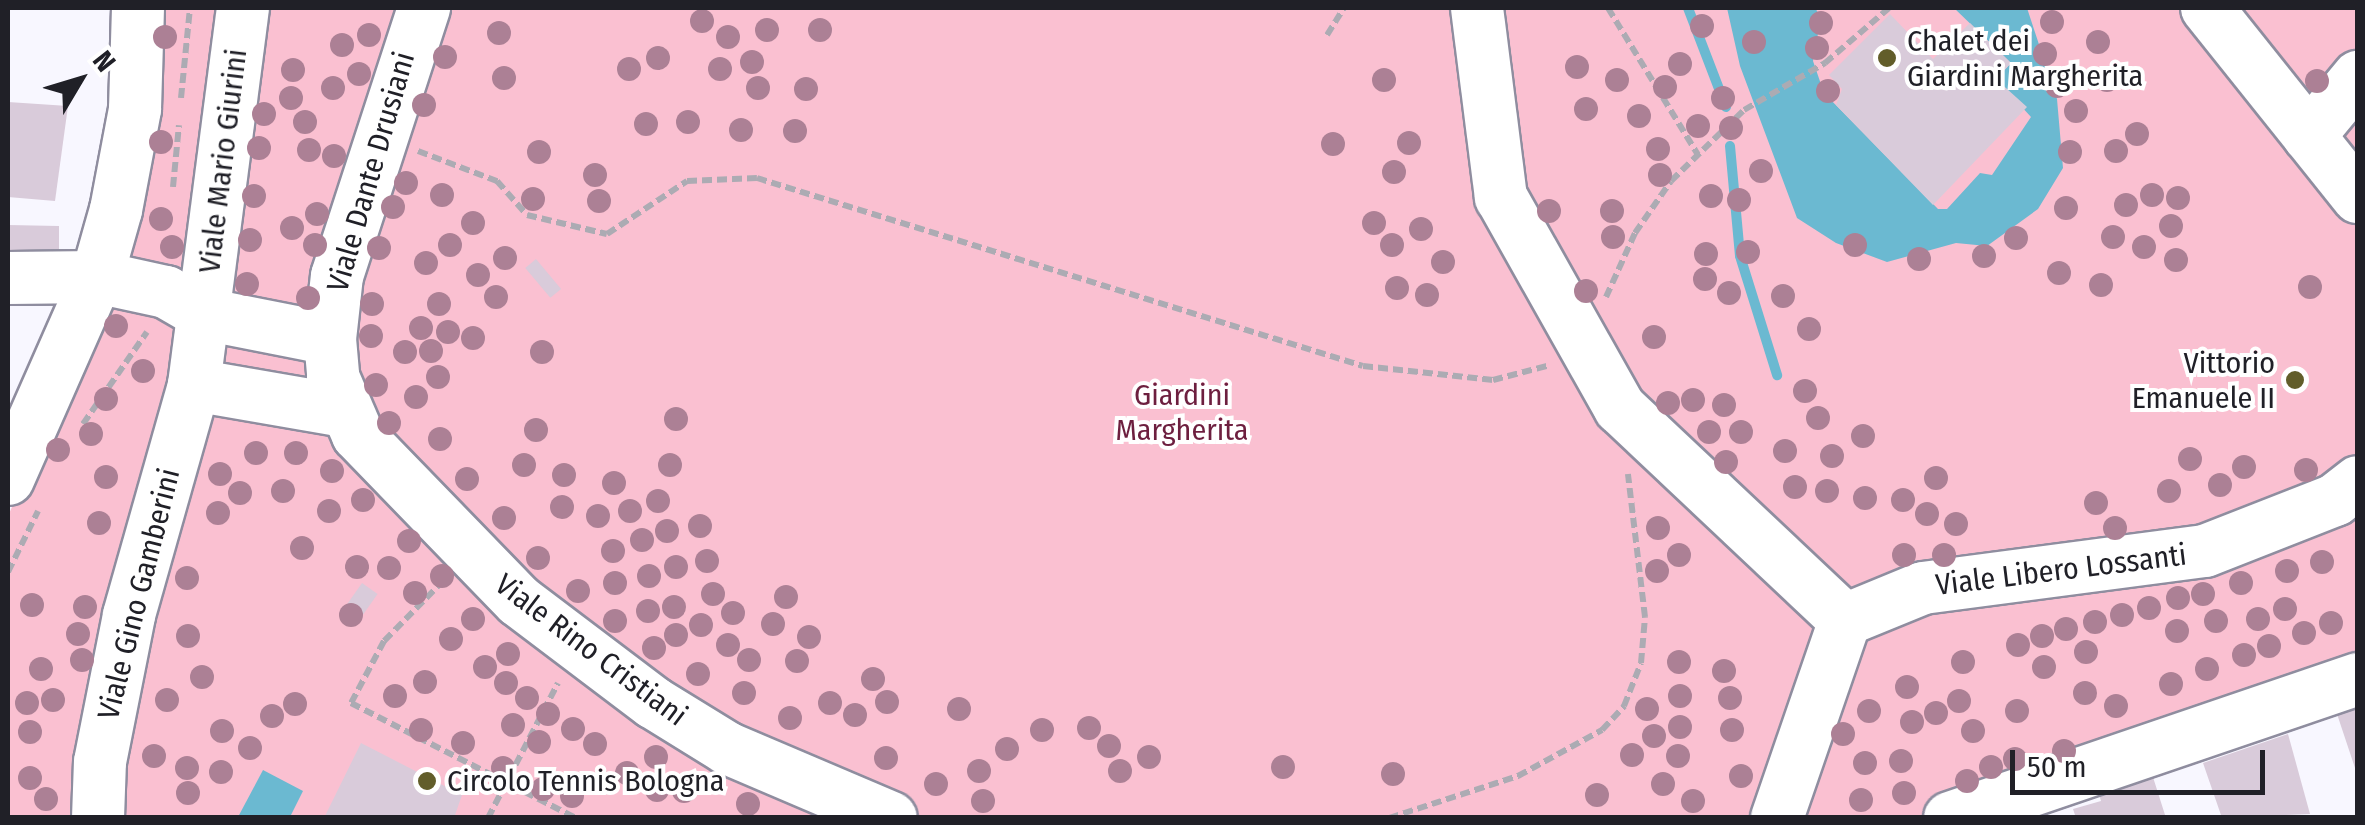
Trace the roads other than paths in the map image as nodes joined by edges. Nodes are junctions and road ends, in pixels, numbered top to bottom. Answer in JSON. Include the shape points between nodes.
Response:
{"nodes":[{"id":1,"x":138,"y":8,"type":"edge"},
{"id":2,"x":242,"y":8,"type":"edge"},
{"id":3,"x":424,"y":8,"type":"edge"},
{"id":4,"x":1477,"y":8,"type":"edge"},
{"id":5,"x":2207,"y":8,"type":"edge"},
{"id":6,"x":2358,"y":77,"type":"edge"},
{"id":7,"x":2309,"y":136,"type":"junction"},
{"id":8,"x":2358,"y":197,"type":"edge"},
{"id":9,"x":97,"y":277,"type":"junction"},
{"id":10,"x":8,"y":278,"type":"edge"},
{"id":11,"x":204,"y":314,"type":"junction"},
{"id":12,"x":330,"y":340,"type":"junction"},
{"id":13,"x":194,"y":385,"type":"junction"},
{"id":14,"x":344,"y":411,"type":"junction"},
{"id":15,"x":8,"y":479,"type":"edge"},
{"id":16,"x":2358,"y":482,"type":"edge"},
{"id":17,"x":1845,"y":620,"type":"junction"},
{"id":18,"x":2358,"y":679,"type":"edge"},
{"id":19,"x":98,"y":818,"type":"edge"},
{"id":20,"x":890,"y":818,"type":"edge"},
{"id":21,"x":1776,"y":818,"type":"edge"},
{"id":22,"x":1950,"y":818,"type":"edge"}],
"edges":[{"from":1,"to":9,"type":"street","via":[[135,109]]},
{"from":2,"to":11,"type":"street","name":"Viale Mario Giurini"},
{"from":3,"to":12,"type":"street","name":"Viale Dante Drusiani","via":[[338,276]]},
{"from":4,"to":17,"type":"street","via":[[1500,197],[1620,408]]},
{"from":5,"to":7,"type":"street"},
{"from":6,"to":7,"type":"street"},
{"from":7,"to":8,"type":"street"},
{"from":9,"to":10,"type":"street"},
{"from":9,"to":11,"type":"street","via":[[166,292]]},
{"from":9,"to":15,"type":"street"},
{"from":11,"to":12,"type":"street"},
{"from":11,"to":13,"type":"street","name":"Viale Gino Gamberini"},
{"from":12,"to":14,"type":"street","name":"Viale Dante Drusiani"},
{"from":13,"to":14,"type":"street"},
{"from":13,"to":19,"type":"street","name":"Viale Gino Gamberini","via":[[129,615],[100,762]]},
{"from":14,"to":20,"type":"street","name":"Viale Rino Cristiani","via":[[372,455],[470,555],[587,654],[727,748]]},
{"from":16,"to":17,"type":"street","name":"Viale Libero Lossanti","via":[[2334,500],[2205,551],[1923,588]]},
{"from":17,"to":21,"type":"street"},
{"from":18,"to":22,"type":"street"}]}
